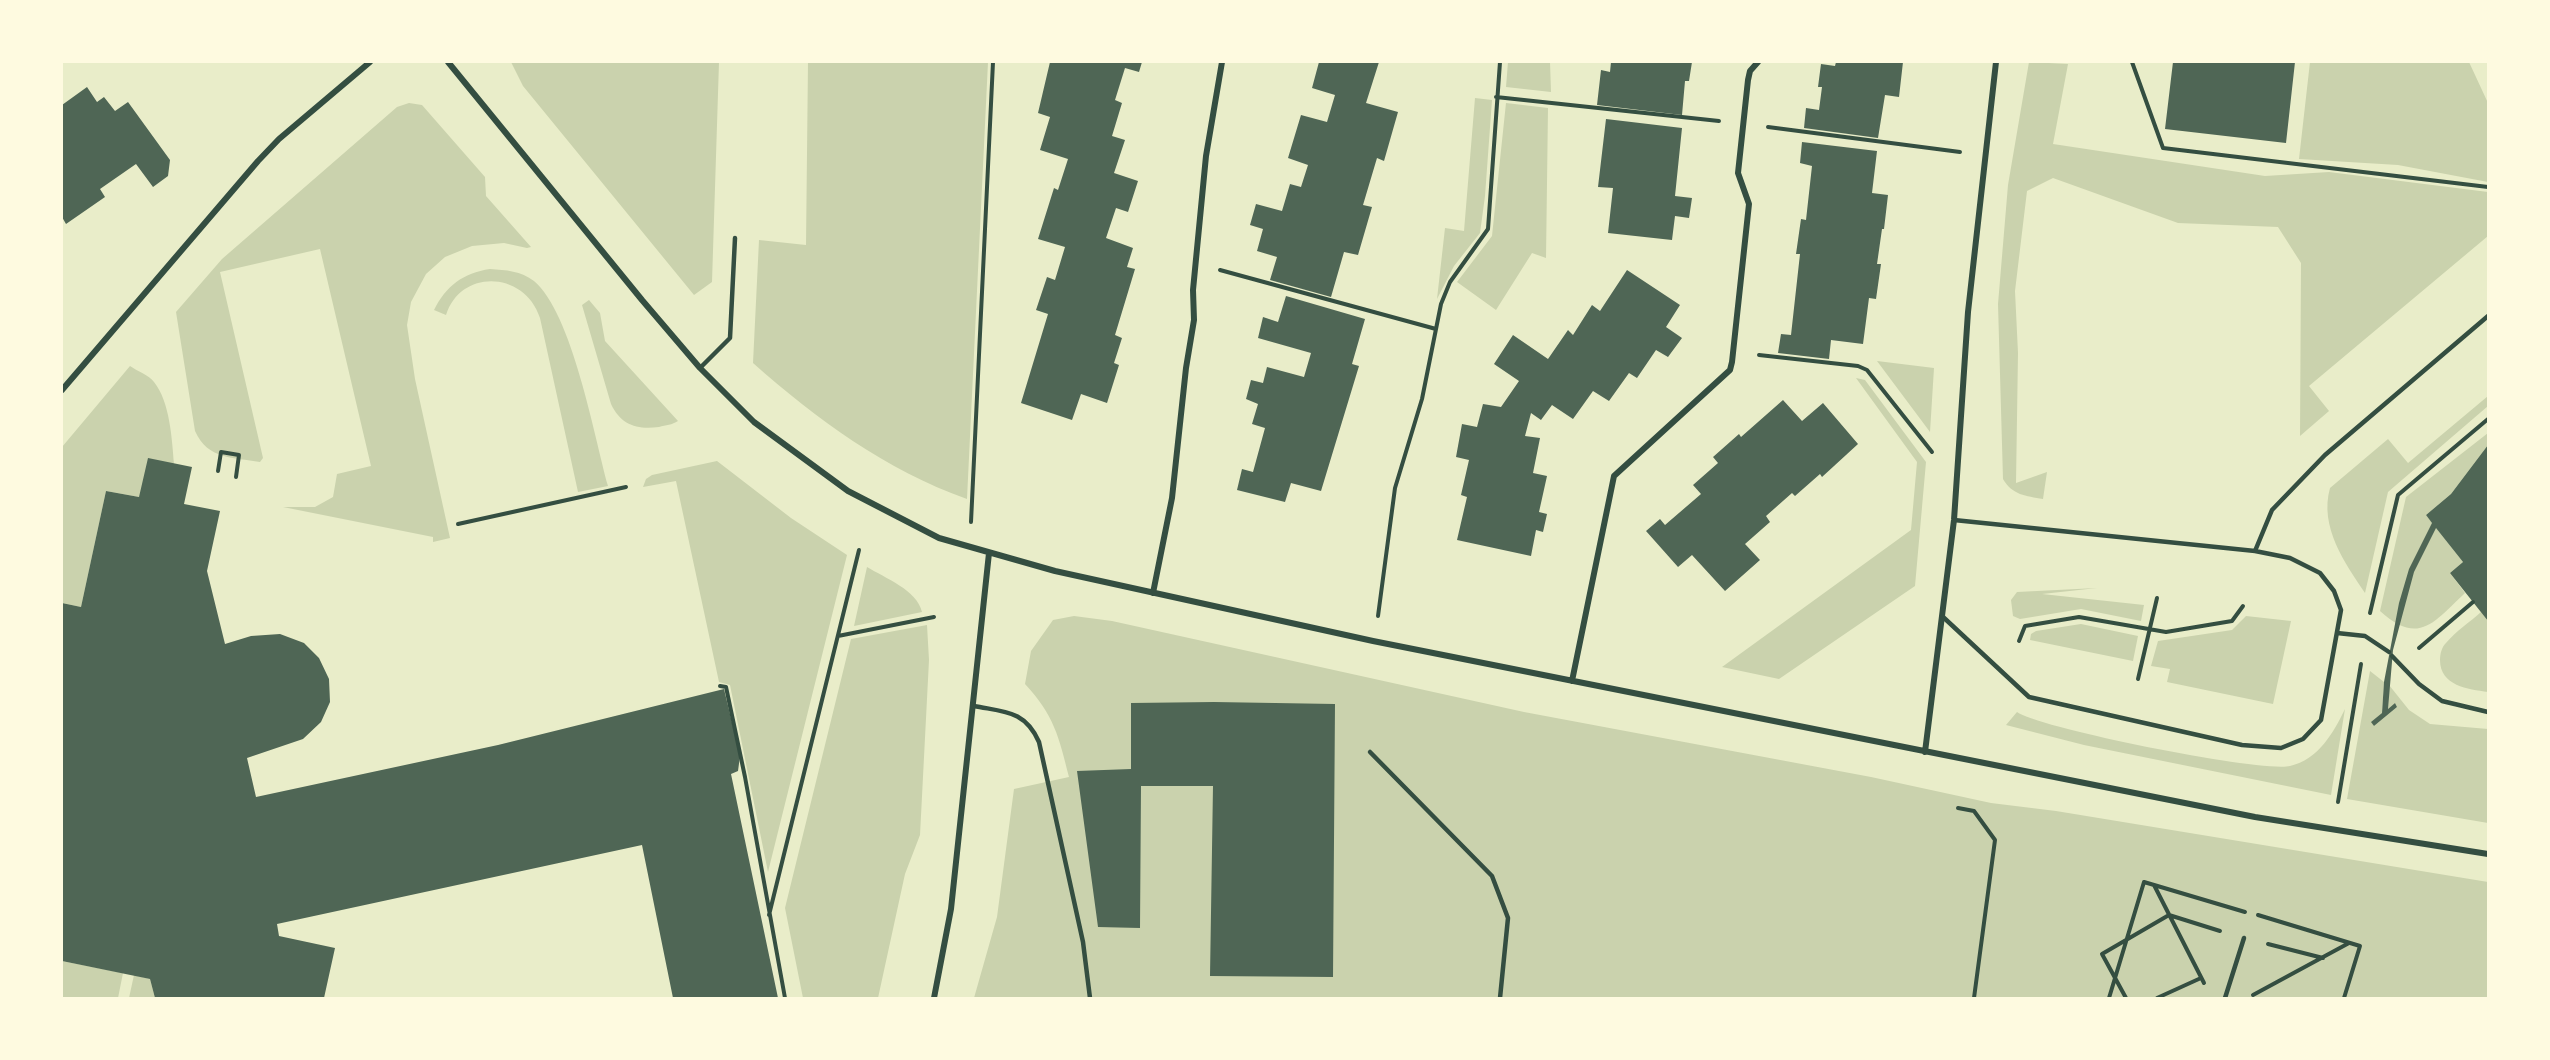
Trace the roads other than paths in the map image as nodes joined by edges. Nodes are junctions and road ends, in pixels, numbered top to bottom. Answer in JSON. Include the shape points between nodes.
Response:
{"nodes":[{"id":1,"x":370,"y":62,"type":"edge"},
{"id":2,"x":1222,"y":62,"type":"edge"},
{"id":3,"x":1758,"y":62,"type":"edge"},
{"id":4,"x":1996,"y":62,"type":"edge"},
{"id":5,"x":452,"y":63,"type":"edge"},
{"id":6,"x":735,"y":238,"type":"dead end"},
{"id":7,"x":2488,"y":316,"type":"edge"},
{"id":8,"x":700,"y":368,"type":"junction"},
{"id":9,"x":62,"y":390,"type":"edge"},
{"id":10,"x":1954,"y":520,"type":"junction"},
{"id":11,"x":2255,"y":551,"type":"junction"},
{"id":12,"x":989,"y":553,"type":"junction"},
{"id":13,"x":1153,"y":593,"type":"junction"},
{"id":14,"x":1942,"y":616,"type":"junction"},
{"id":15,"x":2337,"y":633,"type":"junction"},
{"id":16,"x":1572,"y":681,"type":"junction"},
{"id":17,"x":974,"y":706,"type":"junction"},
{"id":18,"x":2488,"y":712,"type":"edge"},
{"id":19,"x":1370,"y":752,"type":"dead end"},
{"id":20,"x":1925,"y":752,"type":"junction"},
{"id":21,"x":2488,"y":854,"type":"edge"},
{"id":22,"x":2244,"y":938,"type":"road end"},
{"id":23,"x":934,"y":999,"type":"edge"},
{"id":24,"x":1090,"y":999,"type":"edge"},
{"id":25,"x":1500,"y":999,"type":"edge"},
{"id":26,"x":2225,"y":999,"type":"edge"}],
"edges":[{"from":1,"to":9,"type":"street","via":[[258,161]]},
{"from":2,"to":13,"type":"street","via":[[1206,156],[1194,320],[1172,498]]},
{"from":3,"to":16,"type":"street","via":[[1748,80],[1738,173],[1749,204],[1730,370],[1614,476]]},
{"from":4,"to":10,"type":"street","via":[[1968,312]]},
{"from":5,"to":8,"type":"street"},
{"from":6,"to":8,"type":"lane","via":[[730,338]]},
{"from":7,"to":11,"type":"lane","via":[[2325,455],[2272,510]]},
{"from":8,"to":12,"type":"street","via":[[754,422],[848,491],[939,538]]},
{"from":10,"to":11,"type":"lane"},
{"from":10,"to":14,"type":"street"},
{"from":11,"to":15,"type":"lane","via":[[2290,558],[2320,573],[2334,591],[2341,610]]},
{"from":12,"to":13,"type":"street"},
{"from":12,"to":17,"type":"street"},
{"from":13,"to":16,"type":"street"},
{"from":14,"to":15,"type":"lane","via":[[2029,697],[2242,745],[2281,748],[2303,739],[2321,720]]},
{"from":14,"to":20,"type":"street"},
{"from":15,"to":18,"type":"lane","via":[[2365,636],[2442,701]]},
{"from":16,"to":20,"type":"street"},
{"from":17,"to":23,"type":"street","via":[[951,909]]},
{"from":17,"to":24,"type":"lane","via":[[1011,713],[1034,729],[1083,942]]},
{"from":19,"to":25,"type":"lane","via":[[1492,876],[1508,918]]},
{"from":20,"to":21,"type":"street","via":[[2255,817]]},
{"from":22,"to":26,"type":"lane"}]}
